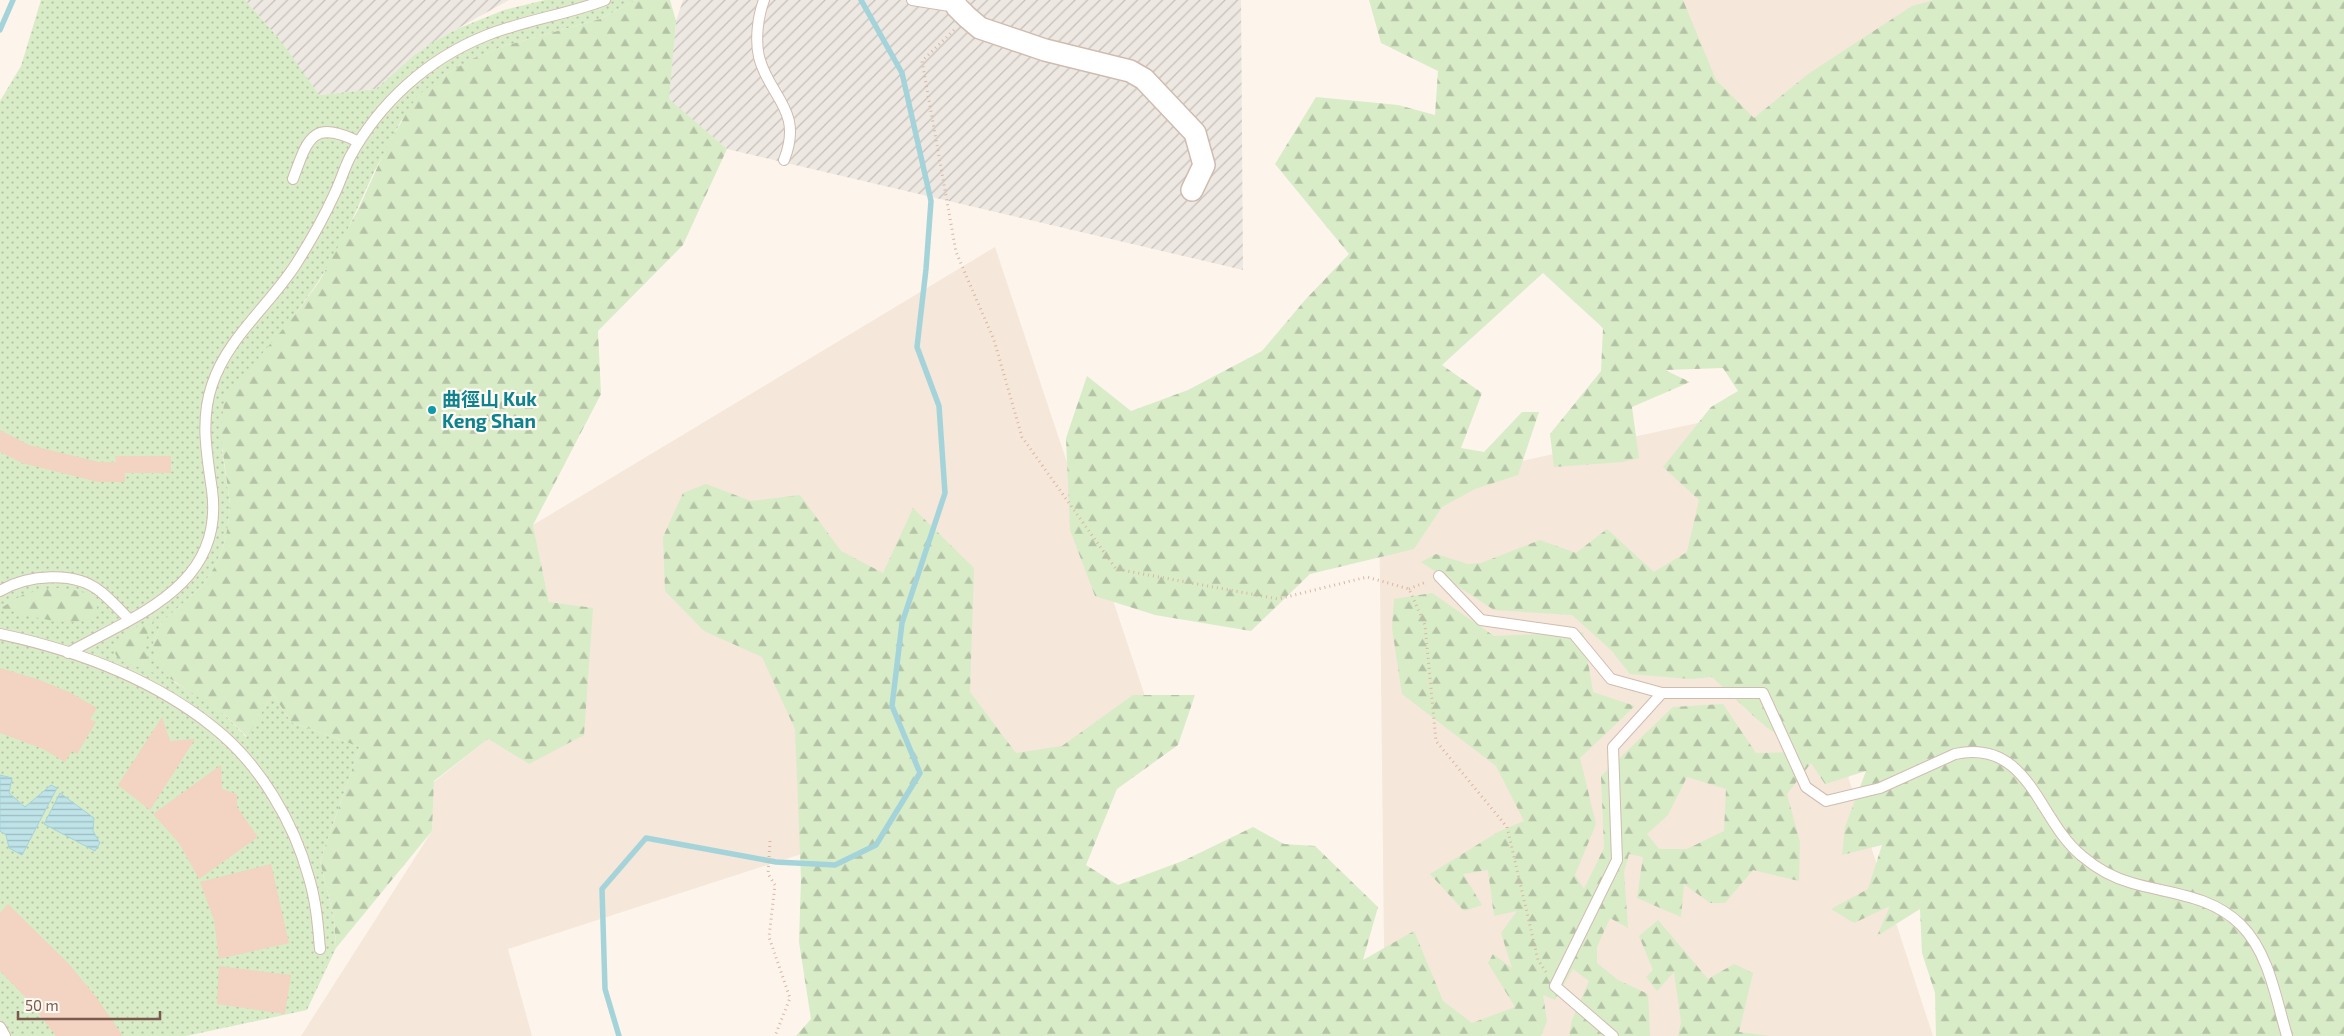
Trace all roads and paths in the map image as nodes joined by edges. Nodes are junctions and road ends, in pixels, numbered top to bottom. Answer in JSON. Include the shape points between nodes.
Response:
{"nodes":[{"id":1,"x":592,"y":0,"type":"edge"},
{"id":2,"x":605,"y":0,"type":"edge"},
{"id":3,"x":764,"y":0,"type":"edge"},
{"id":4,"x":912,"y":0,"type":"edge"},
{"id":5,"x":959,"y":8,"type":"edge"},
{"id":6,"x":572,"y":11,"type":"junction"},
{"id":7,"x":359,"y":142,"type":"junction"},
{"id":8,"x":784,"y":160,"type":"dead end"},
{"id":9,"x":293,"y":179,"type":"dead end"},
{"id":10,"x":1192,"y":190,"type":"dead end"},
{"id":11,"x":1439,"y":576,"type":"joint"},
{"id":12,"x":1409,"y":589,"type":"junction"},
{"id":13,"x":0,"y":592,"type":"edge"},
{"id":14,"x":129,"y":619,"type":"junction"},
{"id":15,"x":0,"y":634,"type":"edge"},
{"id":16,"x":68,"y":653,"type":"junction"},
{"id":17,"x":1662,"y":693,"type":"junction"},
{"id":18,"x":770,"y":841,"type":"dead end"},
{"id":19,"x":320,"y":949,"type":"dead end"},
{"id":20,"x":1555,"y":986,"type":"junction"},
{"id":21,"x":0,"y":1027,"type":"edge"},
{"id":22,"x":5,"y":1036,"type":"edge"},
{"id":23,"x":775,"y":1036,"type":"edge"},
{"id":24,"x":1613,"y":1036,"type":"edge"},
{"id":25,"x":2287,"y":1036,"type":"edge"}],
"edges":[{"from":1,"to":6,"type":"lane"},
{"from":2,"to":6,"type":"lane"},
{"from":3,"to":8,"type":"lane","via":[[760,9],[759,58],[787,114],[791,139]]},
{"from":4,"to":5,"type":"lane"},
{"from":5,"to":10,"type":"street","via":[[980,28],[1045,50],[1130,71],[1144,79],[1195,133],[1204,165]]},
{"from":5,"to":12,"type":"path","via":[[922,61],[956,252],[994,340],[1022,437],[1116,569],[1278,600],[1367,577]]},
{"from":6,"to":7,"type":"lane","via":[[487,35],[444,56],[389,101]]},
{"from":7,"to":9,"type":"lane","via":[[336,132],[320,133],[304,148]]},
{"from":7,"to":14,"type":"lane","via":[[316,232],[272,298],[232,346],[212,386],[206,407],[205,430],[214,504],[208,542],[200,560],[176,590]]},
{"from":11,"to":12,"type":"path"},
{"from":11,"to":17,"type":"lane","via":[[1481,620],[1573,633],[1611,679]]},
{"from":12,"to":20,"type":"path","via":[[1425,625],[1436,741],[1507,827],[1538,960]]},
{"from":13,"to":14,"type":"lane","via":[[37,578],[67,578],[100,590]]},
{"from":14,"to":16,"type":"lane"},
{"from":15,"to":16,"type":"lane"},
{"from":16,"to":19,"type":"lane","via":[[118,672],[186,706],[240,753],[263,781],[298,844],[317,913]]},
{"from":17,"to":20,"type":"lane","via":[[1613,747],[1617,860]]},
{"from":17,"to":25,"type":"lane","via":[[1763,692],[1806,787],[1826,801],[1880,788],[1955,754],[1986,753],[2007,762],[2027,781],[2070,844],[2087,860],[2131,883],[2206,902],[2242,926],[2264,961]]},
{"from":18,"to":23,"type":"path","via":[[768,874],[775,885],[769,937],[790,998]]},
{"from":20,"to":24,"type":"lane"},
{"from":21,"to":22,"type":"lane"}]}
